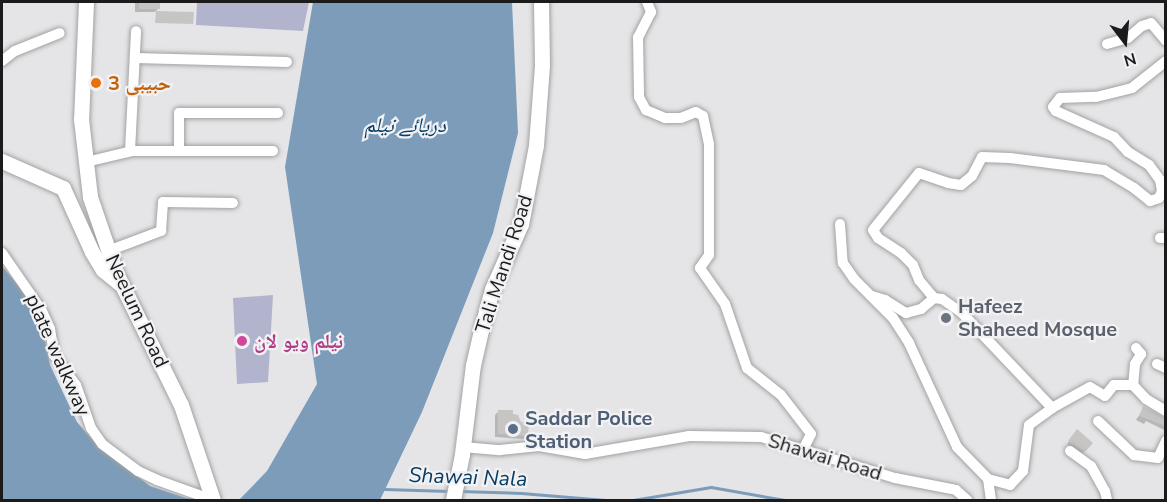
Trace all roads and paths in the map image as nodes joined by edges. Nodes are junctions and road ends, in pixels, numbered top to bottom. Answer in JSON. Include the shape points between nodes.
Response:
{"nodes":[{"id":1,"x":86,"y":2,"type":"edge"},
{"id":2,"x":541,"y":2,"type":"edge"},
{"id":3,"x":647,"y":2,"type":"edge"},
{"id":4,"x":136,"y":31,"type":"dead end"},
{"id":5,"x":60,"y":33,"type":"dead end"},
{"id":6,"x":1166,"y":41,"type":"edge"},
{"id":7,"x":1107,"y":44,"type":"dead end"},
{"id":8,"x":135,"y":58,"type":"junction"},
{"id":9,"x":2,"y":61,"type":"edge"},
{"id":10,"x":1166,"y":61,"type":"edge"},
{"id":11,"x":287,"y":62,"type":"dead end"},
{"id":12,"x":278,"y":113,"type":"dead end"},
{"id":13,"x":179,"y":149,"type":"junction"},
{"id":14,"x":130,"y":151,"type":"junction"},
{"id":15,"x":273,"y":151,"type":"dead end"},
{"id":16,"x":2,"y":161,"type":"edge"},
{"id":17,"x":86,"y":162,"type":"junction"},
{"id":18,"x":232,"y":203,"type":"dead end"},
{"id":19,"x":840,"y":224,"type":"dead end"},
{"id":20,"x":108,"y":251,"type":"junction"},
{"id":21,"x":2,"y":253,"type":"edge"},
{"id":22,"x":122,"y":284,"type":"junction"},
{"id":23,"x":872,"y":296,"type":"junction"},
{"id":24,"x":934,"y":298,"type":"junction"},
{"id":25,"x":1136,"y":348,"type":"dead end"},
{"id":26,"x":1133,"y":385,"type":"junction"},
{"id":27,"x":1052,"y":408,"type":"junction"},
{"id":28,"x":1166,"y":411,"type":"edge"},
{"id":29,"x":1098,"y":421,"type":"dead end"},
{"id":30,"x":1166,"y":441,"type":"edge"},
{"id":31,"x":803,"y":450,"type":"junction"},
{"id":32,"x":463,"y":451,"type":"junction"},
{"id":33,"x":1070,"y":451,"type":"dead end"},
{"id":34,"x":988,"y":479,"type":"junction"},
{"id":35,"x":213,"y":500,"type":"edge"},
{"id":36,"x":453,"y":501,"type":"edge"},
{"id":37,"x":968,"y":501,"type":"edge"},
{"id":38,"x":991,"y":501,"type":"edge"},
{"id":39,"x":1107,"y":501,"type":"edge"}],
"edges":[{"from":1,"to":17,"type":"street","name":"Neelum Road","via":[[81,119]]},
{"from":2,"to":32,"type":"street","name":"Tali Mandi Road","via":[[542,65],[536,145],[521,224],[492,289],[481,330]]},
{"from":3,"to":31,"type":"street","via":[[651,12],[638,37],[639,97],[646,110],[665,117],[681,118],[696,112],[703,116],[709,144],[709,255],[700,268],[725,304],[747,368],[781,395],[811,434]]},
{"from":4,"to":8,"type":"street"},
{"from":5,"to":9,"type":"street","via":[[15,51]]},
{"from":6,"to":7,"type":"street","via":[[1151,23],[1128,38]]},
{"from":8,"to":11,"type":"street"},
{"from":8,"to":14,"type":"street"},
{"from":10,"to":24,"type":"street","via":[[1132,88],[1096,97],[1060,98],[1053,107],[1114,137],[1149,165],[1160,180],[1162,191],[1158,198],[1150,201],[1104,170],[1010,158],[982,157],[972,176],[961,185],[919,173],[873,230],[913,265]]},
{"from":12,"to":13,"type":"street","via":[[179,112]]},
{"from":13,"to":14,"type":"street"},
{"from":13,"to":15,"type":"street"},
{"from":14,"to":17,"type":"street"},
{"from":16,"to":22,"type":"street","via":[[63,188],[102,270]]},
{"from":17,"to":20,"type":"street","name":"Neelum Road","via":[[90,197]]},
{"from":18,"to":20,"type":"street","via":[[163,202],[161,231]]},
{"from":19,"to":23,"type":"street","via":[[843,263]]},
{"from":20,"to":22,"type":"street","name":"Neelum Road"},
{"from":21,"to":35,"type":"street","name":"plate walkway","via":[[42,311],[54,355],[76,385],[91,428],[102,444],[138,471]]},
{"from":22,"to":35,"type":"street","name":"Neelum Road","via":[[181,405]]},
{"from":23,"to":24,"type":"street","via":[[906,313],[921,309]]},
{"from":23,"to":34,"type":"street","via":[[909,343],[957,447]]},
{"from":24,"to":27,"type":"street","via":[[962,313]]},
{"from":25,"to":26,"type":"street","via":[[1141,354],[1135,364]]},
{"from":26,"to":27,"type":"street","via":[[1114,385],[1105,396],[1090,387]]},
{"from":26,"to":28,"type":"street"},
{"from":27,"to":34,"type":"street","via":[[1029,425],[1023,471],[1010,485]]},
{"from":29,"to":30,"type":"street","via":[[1134,455],[1158,458]]},
{"from":31,"to":32,"type":"street","name":"Shawai Road","via":[[761,437],[689,436],[585,454],[539,446]]},
{"from":31,"to":37,"type":"street","name":"Shawai Road","via":[[895,478],[956,490]]},
{"from":32,"to":36,"type":"street","name":"Tali Mandi Road"},
{"from":33,"to":39,"type":"street","via":[[1091,466]]},
{"from":34,"to":38,"type":"street"}]}
